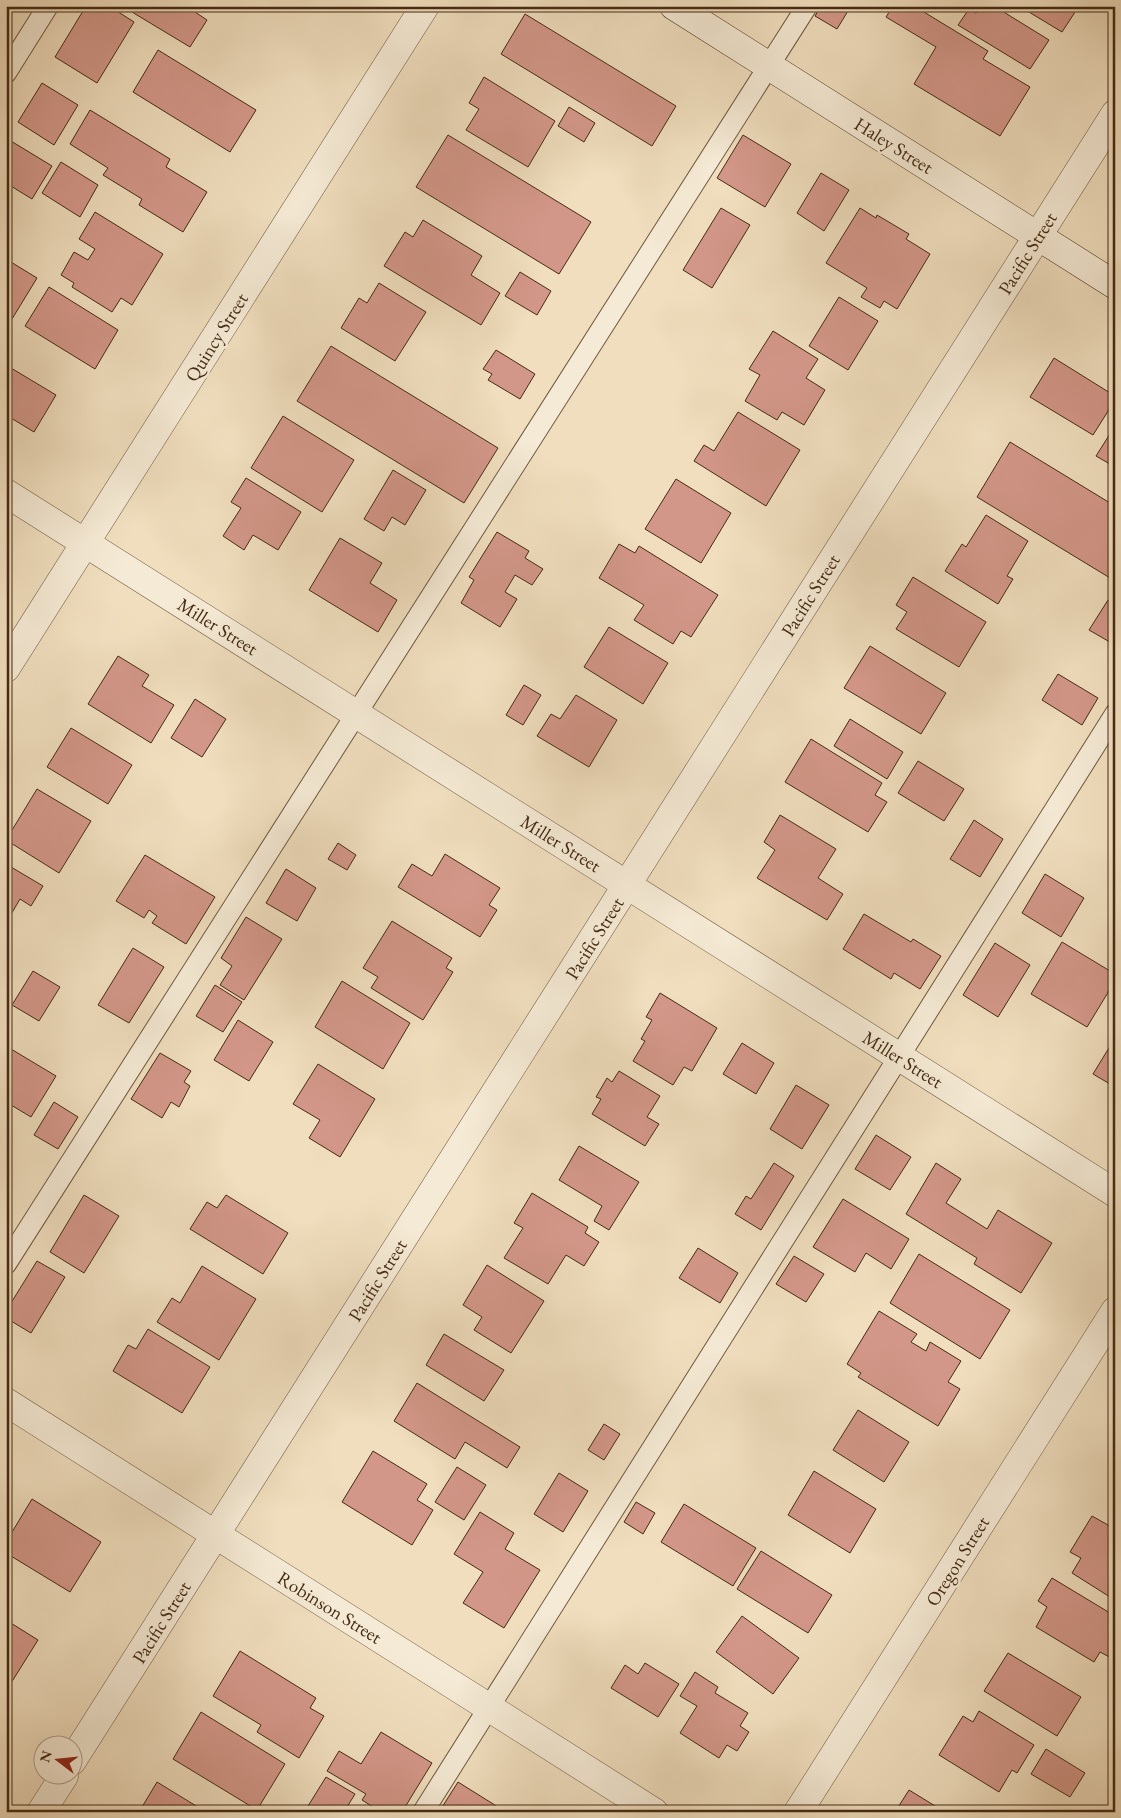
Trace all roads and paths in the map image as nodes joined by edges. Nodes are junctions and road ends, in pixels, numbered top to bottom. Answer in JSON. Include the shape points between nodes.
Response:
{"nodes":[{"id":1,"x":48,"y":6,"type":"edge"},
{"id":2,"x":425,"y":6,"type":"edge"},
{"id":3,"x":674,"y":6,"type":"edge"},
{"id":4,"x":807,"y":6,"type":"edge"},
{"id":5,"x":769,"y":66,"type":"junction"},
{"id":6,"x":6,"y":73,"type":"edge"},
{"id":7,"x":1115,"y":114,"type":"edge"},
{"id":8,"x":1038,"y":236,"type":"junction"},
{"id":9,"x":1115,"y":285,"type":"edge"},
{"id":10,"x":6,"y":493,"type":"edge"},
{"id":11,"x":86,"y":543,"type":"junction"},
{"id":12,"x":6,"y":668,"type":"edge"},
{"id":13,"x":357,"y":714,"type":"junction"},
{"id":14,"x":1115,"y":714,"type":"edge"},
{"id":15,"x":627,"y":885,"type":"junction"},
{"id":16,"x":899,"y":1057,"type":"junction"},
{"id":17,"x":1115,"y":1193,"type":"edge"},
{"id":18,"x":6,"y":1264,"type":"edge"},
{"id":19,"x":1115,"y":1311,"type":"edge"},
{"id":20,"x":6,"y":1402,"type":"edge"},
{"id":21,"x":216,"y":1535,"type":"junction"},
{"id":22,"x":489,"y":1707,"type":"junction"},
{"id":23,"x":82,"y":1745,"type":"edge"},
{"id":24,"x":58,"y":1786,"type":"edge"},
{"id":25,"x":41,"y":1812,"type":"edge"},
{"id":26,"x":423,"y":1812,"type":"edge"},
{"id":27,"x":654,"y":1812,"type":"edge"},
{"id":28,"x":798,"y":1812,"type":"edge"}],
"edges":[{"from":1,"to":6,"type":"lane"},
{"from":2,"to":11,"type":"street","name":"Quincy Street"},
{"from":3,"to":5,"type":"street","name":"Haley Street"},
{"from":4,"to":5,"type":"lane"},
{"from":5,"to":8,"type":"street","name":"Haley Street"},
{"from":5,"to":13,"type":"lane"},
{"from":7,"to":8,"type":"street","name":"Pacific Street"},
{"from":8,"to":9,"type":"street","name":"Haley Street"},
{"from":8,"to":15,"type":"street","name":"Pacific Street"},
{"from":10,"to":11,"type":"street","name":"Miller Street"},
{"from":11,"to":12,"type":"street","name":"Quincy Street"},
{"from":11,"to":13,"type":"street","name":"Miller Street"},
{"from":13,"to":15,"type":"street","name":"Miller Street"},
{"from":13,"to":18,"type":"lane"},
{"from":14,"to":16,"type":"lane"},
{"from":15,"to":16,"type":"street","name":"Miller Street"},
{"from":15,"to":21,"type":"street","name":"Pacific Street"},
{"from":16,"to":17,"type":"street","name":"Miller Street"},
{"from":16,"to":22,"type":"lane"},
{"from":19,"to":28,"type":"street","name":"Oregon Street"},
{"from":20,"to":21,"type":"street","name":"Robinson Street"},
{"from":21,"to":22,"type":"street","name":"Robinson Street"},
{"from":21,"to":23,"type":"street","name":"Pacific Street"},
{"from":22,"to":26,"type":"lane"},
{"from":22,"to":27,"type":"street","name":"Robinson Street"},
{"from":24,"to":25,"type":"street"}]}
